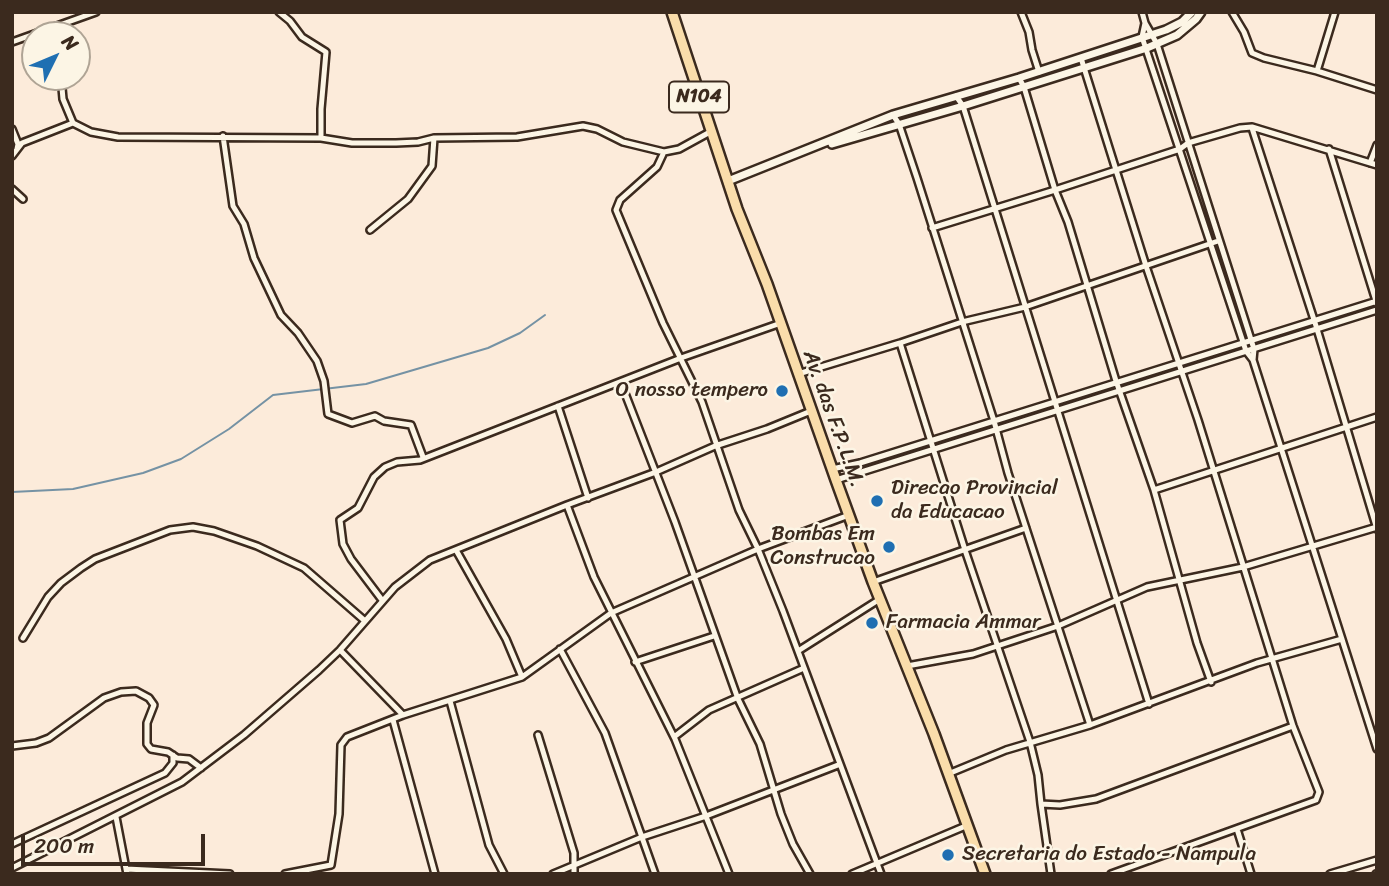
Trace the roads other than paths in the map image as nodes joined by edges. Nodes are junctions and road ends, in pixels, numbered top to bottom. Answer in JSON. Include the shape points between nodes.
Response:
{"nodes":[{"id":1,"x":96,"y":12,"type":"edge"},
{"id":2,"x":279,"y":12,"type":"edge"},
{"id":3,"x":671,"y":12,"type":"edge"},
{"id":4,"x":1021,"y":12,"type":"edge"},
{"id":5,"x":1142,"y":12,"type":"edge"},
{"id":6,"x":1192,"y":12,"type":"edge"},
{"id":7,"x":1201,"y":12,"type":"edge"},
{"id":8,"x":1232,"y":12,"type":"edge"},
{"id":9,"x":1335,"y":12,"type":"edge"},
{"id":10,"x":74,"y":21,"type":"edge"},
{"id":11,"x":1145,"y":23,"type":"junction"},
{"id":12,"x":1153,"y":34,"type":"junction"},
{"id":13,"x":1142,"y":37,"type":"junction"},
{"id":14,"x":1157,"y":44,"type":"junction"},
{"id":15,"x":1147,"y":48,"type":"junction"},
{"id":16,"x":1081,"y":58,"type":"junction"},
{"id":17,"x":1084,"y":67,"type":"junction"},
{"id":18,"x":1317,"y":71,"type":"junction"},
{"id":19,"x":1039,"y":72,"type":"junction"},
{"id":20,"x":1019,"y":78,"type":"junction"},
{"id":21,"x":1024,"y":87,"type":"junction"},
{"id":22,"x":1377,"y":90,"type":"edge"},
{"id":23,"x":62,"y":91,"type":"edge"},
{"id":24,"x":956,"y":96,"type":"junction"},
{"id":25,"x":962,"y":106,"type":"junction"},
{"id":26,"x":893,"y":115,"type":"junction"},
{"id":27,"x":73,"y":123,"type":"junction"},
{"id":28,"x":899,"y":124,"type":"junction"},
{"id":29,"x":1252,"y":127,"type":"junction"},
{"id":30,"x":12,"y":129,"type":"edge"},
{"id":31,"x":710,"y":132,"type":"junction"},
{"id":32,"x":223,"y":136,"type":"junction"},
{"id":33,"x":321,"y":138,"type":"junction"},
{"id":34,"x":435,"y":138,"type":"junction"},
{"id":35,"x":1188,"y":143,"type":"junction"},
{"id":36,"x":1377,"y":145,"type":"edge"},
{"id":37,"x":818,"y":146,"type":"junction"},
{"id":38,"x":1180,"y":149,"type":"junction"},
{"id":39,"x":1329,"y":149,"type":"junction"},
{"id":40,"x":16,"y":150,"type":"junction"},
{"id":41,"x":664,"y":152,"type":"junction"},
{"id":42,"x":12,"y":156,"type":"edge"},
{"id":43,"x":1374,"y":164,"type":"edge"},
{"id":44,"x":1116,"y":169,"type":"junction"},
{"id":45,"x":728,"y":181,"type":"junction"},
{"id":46,"x":12,"y":189,"type":"edge"},
{"id":47,"x":1055,"y":190,"type":"junction"},
{"id":48,"x":23,"y":199,"type":"dead end"},
{"id":49,"x":995,"y":209,"type":"junction"},
{"id":50,"x":932,"y":228,"type":"junction"},
{"id":51,"x":370,"y":230,"type":"dead end"},
{"id":52,"x":1215,"y":242,"type":"junction"},
{"id":53,"x":1146,"y":266,"type":"junction"},
{"id":54,"x":1086,"y":285,"type":"junction"},
{"id":55,"x":1376,"y":302,"type":"edge"},
{"id":56,"x":1025,"y":307,"type":"junction"},
{"id":57,"x":1377,"y":310,"type":"edge"},
{"id":58,"x":1314,"y":320,"type":"junction"},
{"id":59,"x":962,"y":322,"type":"junction"},
{"id":60,"x":780,"y":323,"type":"junction"},
{"id":61,"x":1317,"y":329,"type":"junction"},
{"id":62,"x":1251,"y":341,"type":"junction"},
{"id":63,"x":900,"y":343,"type":"junction"},
{"id":64,"x":1244,"y":343,"type":"junction"},
{"id":65,"x":1254,"y":349,"type":"junction"},
{"id":66,"x":1246,"y":351,"type":"junction"},
{"id":67,"x":681,"y":358,"type":"junction"},
{"id":68,"x":1253,"y":360,"type":"junction"},
{"id":69,"x":1178,"y":363,"type":"junction"},
{"id":70,"x":1181,"y":371,"type":"junction"},
{"id":71,"x":798,"y":374,"type":"junction"},
{"id":72,"x":1116,"y":381,"type":"junction"},
{"id":73,"x":621,"y":383,"type":"junction"},
{"id":74,"x":1119,"y":391,"type":"junction"},
{"id":75,"x":1056,"y":401,"type":"junction"},
{"id":76,"x":558,"y":406,"type":"junction"},
{"id":77,"x":811,"y":411,"type":"junction"},
{"id":78,"x":1059,"y":411,"type":"junction"},
{"id":79,"x":1377,"y":417,"type":"edge"},
{"id":80,"x":994,"y":421,"type":"junction"},
{"id":81,"x":1346,"y":427,"type":"junction"},
{"id":82,"x":997,"y":431,"type":"junction"},
{"id":83,"x":932,"y":440,"type":"junction"},
{"id":84,"x":715,"y":446,"type":"junction"},
{"id":85,"x":1282,"y":449,"type":"junction"},
{"id":86,"x":935,"y":450,"type":"junction"},
{"id":87,"x":422,"y":457,"type":"junction"},
{"id":88,"x":832,"y":469,"type":"junction"},
{"id":89,"x":1214,"y":470,"type":"junction"},
{"id":90,"x":656,"y":472,"type":"junction"},
{"id":91,"x":836,"y":480,"type":"junction"},
{"id":92,"x":1154,"y":490,"type":"junction"},
{"id":93,"x":588,"y":498,"type":"junction"},
{"id":94,"x":567,"y":505,"type":"junction"},
{"id":95,"x":849,"y":515,"type":"junction"},
{"id":96,"x":1376,"y":527,"type":"edge"},
{"id":97,"x":1026,"y":528,"type":"junction"},
{"id":98,"x":1311,"y":545,"type":"junction"},
{"id":99,"x":758,"y":549,"type":"junction"},
{"id":100,"x":456,"y":550,"type":"junction"},
{"id":101,"x":965,"y":550,"type":"junction"},
{"id":102,"x":1243,"y":567,"type":"junction"},
{"id":103,"x":695,"y":575,"type":"junction"},
{"id":104,"x":1181,"y":581,"type":"junction"},
{"id":105,"x":873,"y":582,"type":"junction"},
{"id":106,"x":880,"y":599,"type":"junction"},
{"id":107,"x":382,"y":600,"type":"junction"},
{"id":108,"x":1115,"y":602,"type":"junction"},
{"id":109,"x":611,"y":613,"type":"junction"},
{"id":110,"x":365,"y":621,"type":"junction"},
{"id":111,"x":1058,"y":626,"type":"junction"},
{"id":112,"x":714,"y":636,"type":"junction"},
{"id":113,"x":23,"y":638,"type":"dead end"},
{"id":114,"x":1342,"y":639,"type":"junction"},
{"id":115,"x":998,"y":646,"type":"junction"},
{"id":116,"x":560,"y":649,"type":"junction"},
{"id":117,"x":340,"y":650,"type":"junction"},
{"id":118,"x":798,"y":651,"type":"junction"},
{"id":119,"x":1274,"y":660,"type":"junction"},
{"id":120,"x":635,"y":662,"type":"junction"},
{"id":121,"x":907,"y":666,"type":"junction"},
{"id":122,"x":804,"y":668,"type":"junction"},
{"id":123,"x":522,"y":677,"type":"junction"},
{"id":124,"x":1211,"y":682,"type":"junction"},
{"id":125,"x":738,"y":699,"type":"junction"},
{"id":126,"x":450,"y":701,"type":"junction"},
{"id":127,"x":1149,"y":704,"type":"junction"},
{"id":128,"x":404,"y":715,"type":"junction"},
{"id":129,"x":393,"y":720,"type":"junction"},
{"id":130,"x":1090,"y":725,"type":"junction"},
{"id":131,"x":1293,"y":726,"type":"junction"},
{"id":132,"x":538,"y":736,"type":"dead end"},
{"id":133,"x":674,"y":737,"type":"junction"},
{"id":134,"x":1030,"y":742,"type":"junction"},
{"id":135,"x":12,"y":746,"type":"edge"},
{"id":136,"x":1377,"y":749,"type":"edge"},
{"id":137,"x":173,"y":755,"type":"junction"},
{"id":138,"x":838,"y":765,"type":"junction"},
{"id":139,"x":201,"y":768,"type":"junction"},
{"id":140,"x":948,"y":774,"type":"junction"},
{"id":141,"x":775,"y":789,"type":"junction"},
{"id":142,"x":1041,"y":804,"type":"junction"},
{"id":143,"x":706,"y":816,"type":"junction"},
{"id":144,"x":116,"y":817,"type":"junction"},
{"id":145,"x":968,"y":825,"type":"junction"},
{"id":146,"x":1237,"y":829,"type":"junction"},
{"id":147,"x":642,"y":837,"type":"junction"},
{"id":148,"x":12,"y":844,"type":"edge"},
{"id":149,"x":1377,"y":860,"type":"edge"},
{"id":150,"x":877,"y":862,"type":"junction"},
{"id":151,"x":573,"y":866,"type":"junction"},
{"id":152,"x":12,"y":868,"type":"edge"},
{"id":153,"x":127,"y":872,"type":"edge"},
{"id":154,"x":230,"y":874,"type":"edge"},
{"id":155,"x":285,"y":874,"type":"edge"},
{"id":156,"x":435,"y":874,"type":"edge"},
{"id":157,"x":504,"y":874,"type":"edge"},
{"id":158,"x":553,"y":874,"type":"edge"},
{"id":159,"x":574,"y":874,"type":"edge"},
{"id":160,"x":655,"y":874,"type":"edge"},
{"id":161,"x":729,"y":874,"type":"edge"},
{"id":162,"x":810,"y":874,"type":"edge"},
{"id":163,"x":852,"y":874,"type":"edge"},
{"id":164,"x":881,"y":874,"type":"edge"},
{"id":165,"x":985,"y":874,"type":"edge"},
{"id":166,"x":1051,"y":874,"type":"edge"},
{"id":167,"x":1111,"y":874,"type":"edge"},
{"id":168,"x":1251,"y":874,"type":"edge"},
{"id":169,"x":1330,"y":874,"type":"edge"}],
"edges":[{"from":1,"to":10,"type":"street"},
{"from":2,"to":33,"type":"street","via":[[302,37],[326,52]]},
{"from":3,"to":31,"type":"main road","name":"Av. das F.P.L.M.","number":"N104"},
{"from":4,"to":19,"type":"street"},
{"from":5,"to":11,"type":"street"},
{"from":6,"to":12,"type":"street","via":[[1182,22]]},
{"from":7,"to":14,"type":"street","via":[[1177,36]]},
{"from":8,"to":18,"type":"street","via":[[1252,53]]},
{"from":9,"to":18,"type":"street"},
{"from":11,"to":12,"type":"street"},
{"from":11,"to":13,"type":"street"},
{"from":12,"to":13,"type":"street"},
{"from":12,"to":14,"type":"street"},
{"from":13,"to":15,"type":"street"},
{"from":13,"to":16,"type":"street"},
{"from":14,"to":15,"type":"street"},
{"from":14,"to":35,"type":"street"},
{"from":15,"to":17,"type":"street"},
{"from":15,"to":38,"type":"street"},
{"from":16,"to":17,"type":"street"},
{"from":16,"to":19,"type":"street"},
{"from":17,"to":21,"type":"street"},
{"from":17,"to":44,"type":"street"},
{"from":18,"to":22,"type":"street"},
{"from":19,"to":20,"type":"street"},
{"from":20,"to":21,"type":"street"},
{"from":20,"to":24,"type":"street"},
{"from":21,"to":25,"type":"street"},
{"from":21,"to":47,"type":"street"},
{"from":23,"to":27,"type":"street"},
{"from":24,"to":25,"type":"street"},
{"from":24,"to":26,"type":"street"},
{"from":25,"to":28,"type":"street"},
{"from":25,"to":49,"type":"street"},
{"from":26,"to":28,"type":"street"},
{"from":26,"to":37,"type":"street"},
{"from":27,"to":32,"type":"street","via":[[118,137]]},
{"from":27,"to":40,"type":"street","via":[[22,143]]},
{"from":28,"to":37,"type":"street"},
{"from":28,"to":50,"type":"street"},
{"from":29,"to":35,"type":"street"},
{"from":29,"to":39,"type":"street"},
{"from":29,"to":58,"type":"street"},
{"from":30,"to":40,"type":"street"},
{"from":31,"to":41,"type":"street"},
{"from":31,"to":45,"type":"main road","name":"Av. das F.P.L.M.","number":"N104"},
{"from":32,"to":33,"type":"street"},
{"from":32,"to":87,"type":"street","via":[[233,206],[281,315],[317,361],[328,414],[352,422],[375,416],[411,425]]},
{"from":33,"to":34,"type":"street","via":[[396,143]]},
{"from":34,"to":41,"type":"street","via":[[517,137],[583,126]]},
{"from":34,"to":51,"type":"street","via":[[432,166],[408,199]]},
{"from":35,"to":38,"type":"street"},
{"from":35,"to":52,"type":"street"},
{"from":36,"to":43,"type":"street"},
{"from":37,"to":45,"type":"street"},
{"from":38,"to":44,"type":"street"},
{"from":38,"to":52,"type":"street"},
{"from":39,"to":43,"type":"street"},
{"from":39,"to":55,"type":"street"},
{"from":40,"to":42,"type":"street"},
{"from":41,"to":67,"type":"street","via":[[657,167],[620,200],[616,210]]},
{"from":44,"to":47,"type":"street"},
{"from":44,"to":53,"type":"street"},
{"from":45,"to":60,"type":"main road","name":"Av. das F.P.L.M.","number":"N104"},
{"from":46,"to":48,"type":"street"},
{"from":47,"to":49,"type":"street"},
{"from":47,"to":54,"type":"street"},
{"from":49,"to":50,"type":"street"},
{"from":49,"to":56,"type":"street"},
{"from":50,"to":59,"type":"street"},
{"from":52,"to":53,"type":"street"},
{"from":52,"to":62,"type":"street"},
{"from":52,"to":64,"type":"street"},
{"from":53,"to":54,"type":"street"},
{"from":53,"to":69,"type":"street"},
{"from":54,"to":56,"type":"street"},
{"from":54,"to":72,"type":"street"},
{"from":55,"to":58,"type":"street"},
{"from":56,"to":59,"type":"street"},
{"from":56,"to":75,"type":"street"},
{"from":57,"to":61,"type":"street"},
{"from":58,"to":61,"type":"street"},
{"from":58,"to":62,"type":"street"},
{"from":59,"to":63,"type":"street"},
{"from":59,"to":80,"type":"street"},
{"from":60,"to":67,"type":"street"},
{"from":60,"to":71,"type":"main road","name":"Av. das F.P.L.M.","number":"N104"},
{"from":61,"to":65,"type":"street"},
{"from":61,"to":81,"type":"street"},
{"from":62,"to":64,"type":"street"},
{"from":62,"to":65,"type":"street"},
{"from":63,"to":71,"type":"street"},
{"from":63,"to":83,"type":"street"},
{"from":64,"to":66,"type":"street"},
{"from":64,"to":69,"type":"street"},
{"from":65,"to":66,"type":"street"},
{"from":65,"to":68,"type":"street"},
{"from":66,"to":68,"type":"street"},
{"from":66,"to":70,"type":"street"},
{"from":67,"to":73,"type":"street"},
{"from":67,"to":84,"type":"street","via":[[702,402]]},
{"from":68,"to":85,"type":"street"},
{"from":69,"to":70,"type":"street"},
{"from":69,"to":72,"type":"street"},
{"from":70,"to":74,"type":"street"},
{"from":70,"to":89,"type":"street"},
{"from":71,"to":77,"type":"main road","name":"Av. das F.P.L.M.","number":"N104"},
{"from":72,"to":74,"type":"street"},
{"from":72,"to":75,"type":"street"},
{"from":73,"to":76,"type":"street"},
{"from":73,"to":90,"type":"street"},
{"from":74,"to":78,"type":"street"},
{"from":74,"to":92,"type":"street"},
{"from":75,"to":78,"type":"street"},
{"from":75,"to":80,"type":"street"},
{"from":76,"to":87,"type":"street"},
{"from":76,"to":93,"type":"street"},
{"from":77,"to":84,"type":"street"},
{"from":77,"to":88,"type":"main road","name":"Av. das F.P.L.M.","number":"N104"},
{"from":78,"to":82,"type":"street"},
{"from":78,"to":108,"type":"street"},
{"from":79,"to":81,"type":"street"},
{"from":80,"to":82,"type":"street"},
{"from":80,"to":83,"type":"street"},
{"from":81,"to":85,"type":"street"},
{"from":81,"to":96,"type":"street"},
{"from":82,"to":86,"type":"street"},
{"from":82,"to":97,"type":"street"},
{"from":83,"to":86,"type":"street"},
{"from":83,"to":88,"type":"street"},
{"from":84,"to":90,"type":"street"},
{"from":84,"to":99,"type":"street"},
{"from":85,"to":89,"type":"street"},
{"from":85,"to":98,"type":"street"},
{"from":86,"to":91,"type":"street"},
{"from":86,"to":101,"type":"street"},
{"from":87,"to":107,"type":"street","via":[[385,467],[374,477],[358,508],[340,520],[343,544]]},
{"from":88,"to":91,"type":"main road","name":"Av. das F.P.L.M.","number":"N104"},
{"from":89,"to":92,"type":"street"},
{"from":89,"to":102,"type":"street"},
{"from":90,"to":93,"type":"street"},
{"from":90,"to":103,"type":"street"},
{"from":91,"to":95,"type":"main road","name":"Av. das F.P.L.M.","number":"N104"},
{"from":92,"to":104,"type":"street"},
{"from":93,"to":94,"type":"street"},
{"from":94,"to":100,"type":"street"},
{"from":94,"to":109,"type":"street"},
{"from":95,"to":99,"type":"street"},
{"from":95,"to":105,"type":"main road","name":"Av. das F.P.L.M.","number":"N104"},
{"from":96,"to":98,"type":"street"},
{"from":97,"to":101,"type":"street"},
{"from":97,"to":111,"type":"street"},
{"from":98,"to":102,"type":"street"},
{"from":98,"to":114,"type":"street"},
{"from":99,"to":103,"type":"street"},
{"from":99,"to":118,"type":"street"},
{"from":100,"to":107,"type":"street","via":[[420,567]]},
{"from":100,"to":123,"type":"street"},
{"from":101,"to":105,"type":"street"},
{"from":101,"to":115,"type":"street"},
{"from":102,"to":104,"type":"street"},
{"from":102,"to":119,"type":"street"},
{"from":103,"to":109,"type":"street"},
{"from":103,"to":112,"type":"street"},
{"from":104,"to":108,"type":"street","via":[[1147,587]]},
{"from":104,"to":124,"type":"street"},
{"from":105,"to":106,"type":"main road","name":"Av. das F.P.L.M.","number":"N104"},
{"from":106,"to":118,"type":"street"},
{"from":106,"to":121,"type":"main road","name":"Av. das F.P.L.M.","number":"N104"},
{"from":107,"to":110,"type":"street"},
{"from":108,"to":111,"type":"street"},
{"from":108,"to":127,"type":"street"},
{"from":109,"to":116,"type":"street"},
{"from":109,"to":120,"type":"street"},
{"from":110,"to":113,"type":"street","via":[[304,568],[214,531],[193,527],[170,530],[81,568],[48,597]]},
{"from":110,"to":117,"type":"street"},
{"from":111,"to":115,"type":"street"},
{"from":111,"to":130,"type":"street"},
{"from":112,"to":120,"type":"street"},
{"from":112,"to":125,"type":"street"},
{"from":114,"to":119,"type":"street"},
{"from":114,"to":136,"type":"street"},
{"from":115,"to":121,"type":"street"},
{"from":115,"to":134,"type":"street"},
{"from":116,"to":123,"type":"street"},
{"from":116,"to":147,"type":"street","via":[[605,733]]},
{"from":117,"to":128,"type":"street"},
{"from":117,"to":139,"type":"street"},
{"from":118,"to":122,"type":"street"},
{"from":119,"to":124,"type":"street"},
{"from":119,"to":131,"type":"street"},
{"from":120,"to":133,"type":"street"},
{"from":121,"to":140,"type":"main road","name":"Av. das F.P.L.M.","number":"N104"},
{"from":122,"to":125,"type":"street"},
{"from":122,"to":138,"type":"street"},
{"from":123,"to":126,"type":"street"},
{"from":124,"to":127,"type":"street"},
{"from":125,"to":133,"type":"street","via":[[709,710]]},
{"from":125,"to":141,"type":"street"},
{"from":126,"to":128,"type":"street"},
{"from":126,"to":157,"type":"street","via":[[489,845]]},
{"from":127,"to":130,"type":"street"},
{"from":128,"to":129,"type":"street"},
{"from":129,"to":155,"type":"street","via":[[347,737],[341,745],[339,814],[331,865]]},
{"from":129,"to":156,"type":"street"},
{"from":130,"to":134,"type":"street"},
{"from":131,"to":142,"type":"street","via":[[1096,799]]},
{"from":131,"to":146,"type":"street","via":[[1319,797]]},
{"from":132,"to":151,"type":"street","via":[[575,853]]},
{"from":133,"to":143,"type":"street"},
{"from":134,"to":140,"type":"street"},
{"from":134,"to":142,"type":"street"},
{"from":135,"to":137,"type":"street","via":[[49,738],[104,698],[135,691],[154,705],[147,723],[147,744]]},
{"from":137,"to":139,"type":"street"},
{"from":137,"to":148,"type":"street","via":[[165,773]]},
{"from":138,"to":141,"type":"street"},
{"from":138,"to":150,"type":"street"},
{"from":139,"to":144,"type":"street"},
{"from":140,"to":145,"type":"main road","name":"Av. das F.P.L.M.","number":"N104"},
{"from":141,"to":143,"type":"street"},
{"from":141,"to":162,"type":"street","via":[[793,844]]},
{"from":142,"to":166,"type":"street"},
{"from":143,"to":147,"type":"street"},
{"from":143,"to":161,"type":"street"},
{"from":144,"to":152,"type":"street"},
{"from":144,"to":153,"type":"street"},
{"from":145,"to":150,"type":"street"},
{"from":145,"to":165,"type":"main road","name":"Av. das F.P.L.M.","number":"N104"},
{"from":146,"to":167,"type":"street"},
{"from":146,"to":168,"type":"street"},
{"from":147,"to":151,"type":"street"},
{"from":147,"to":160,"type":"street"},
{"from":149,"to":169,"type":"street"},
{"from":150,"to":163,"type":"street"},
{"from":150,"to":164,"type":"street"},
{"from":151,"to":158,"type":"street"},
{"from":151,"to":159,"type":"street"},
{"from":153,"to":154,"type":"street"}]}
